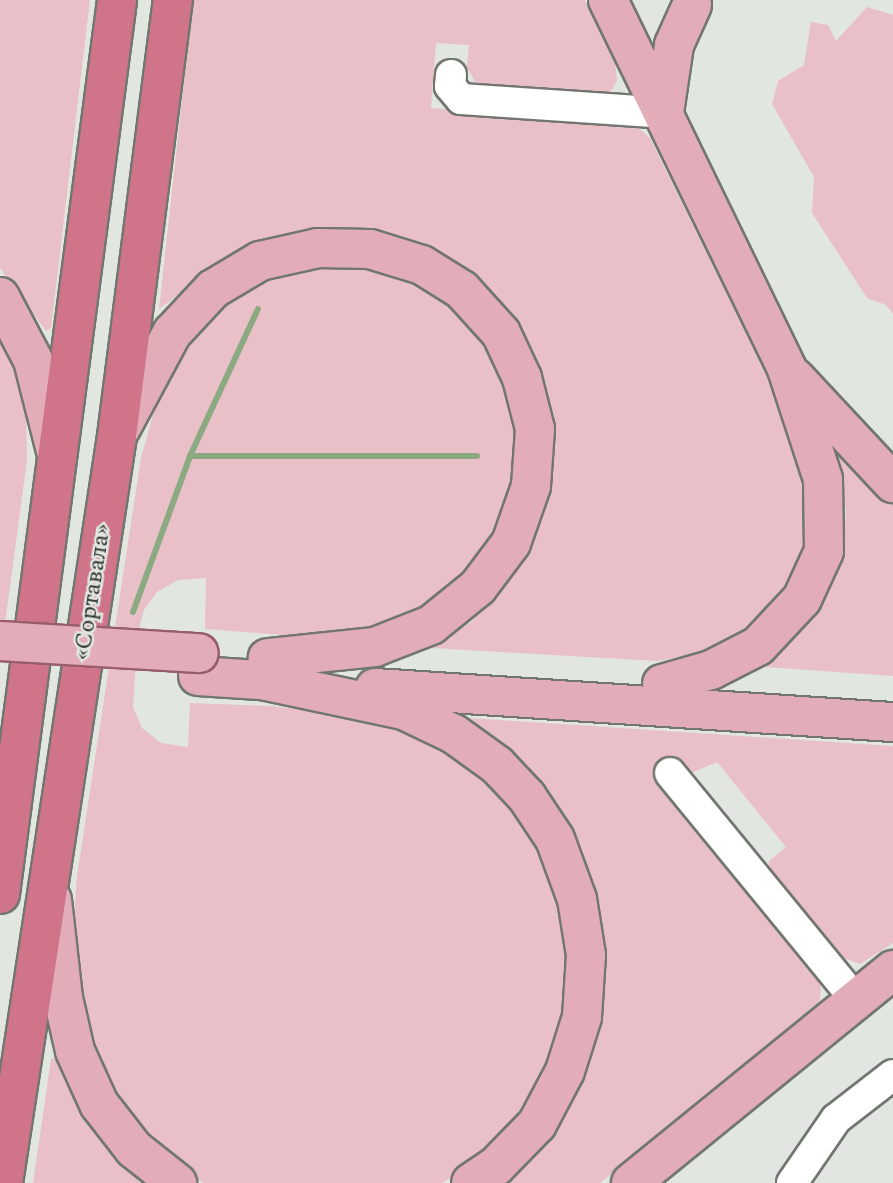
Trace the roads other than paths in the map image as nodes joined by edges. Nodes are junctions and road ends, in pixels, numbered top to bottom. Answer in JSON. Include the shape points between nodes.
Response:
{"nodes":[{"id":1,"x":117,"y":0,"type":"edge"},
{"id":2,"x":173,"y":0,"type":"edge"},
{"id":3,"x":608,"y":0,"type":"edge"},
{"id":4,"x":696,"y":3,"type":"edge"},
{"id":5,"x":634,"y":54,"type":"junction"},
{"id":6,"x":451,"y":75,"type":"dead end"},
{"id":7,"x":664,"y":113,"type":"junction"},
{"id":8,"x":0,"y":297,"type":"edge"},
{"id":9,"x":787,"y":369,"type":"junction"},
{"id":10,"x":117,"y":436,"type":"junction"},
{"id":11,"x":58,"y":460,"type":"junction"},
{"id":12,"x":893,"y":483,"type":"edge"},
{"id":13,"x":0,"y":641,"type":"edge"},
{"id":14,"x":0,"y":664,"type":"edge"},
{"id":15,"x":198,"y":664,"type":"junction"},
{"id":16,"x":267,"y":669,"type":"junction"},
{"id":17,"x":662,"y":684,"type":"junction"},
{"id":18,"x":893,"y":700,"type":"edge"},
{"id":19,"x":893,"y":722,"type":"edge"},
{"id":20,"x":670,"y":773,"type":"dead end"},
{"id":21,"x":50,"y":877,"type":"junction"},
{"id":22,"x":1,"y":880,"type":"edge"},
{"id":23,"x":893,"y":970,"type":"edge"},
{"id":24,"x":856,"y":1000,"type":"junction"},
{"id":25,"x":893,"y":1075,"type":"edge"},
{"id":26,"x":3,"y":1183,"type":"edge"},
{"id":27,"x":177,"y":1183,"type":"edge"},
{"id":28,"x":471,"y":1183,"type":"edge"},
{"id":29,"x":631,"y":1183,"type":"edge"},
{"id":30,"x":792,"y":1183,"type":"edge"}],
"edges":[{"from":1,"to":11,"type":"highway","name":"«Сортавала»"},
{"from":2,"to":10,"type":"highway","name":"«Сортавала»"},
{"from":3,"to":5,"type":"main road"},
{"from":4,"to":5,"type":"main road"},
{"from":4,"to":7,"type":"main road","via":[[674,45]]},
{"from":5,"to":7,"type":"main road"},
{"from":6,"to":7,"type":"lane","via":[[450,86],[461,99]]},
{"from":7,"to":9,"type":"main road"},
{"from":8,"to":11,"type":"main road","via":[[33,360]]},
{"from":9,"to":12,"type":"main road"},
{"from":9,"to":17,"type":"main road","via":[[824,480],[824,551],[802,599],[758,646],[711,670]]},
{"from":10,"to":16,"type":"main road","via":[[172,333],[213,289],[260,261],[318,248],[370,249],[422,265],[462,290],[501,333],[522,378],[535,429],[531,486],[511,543],[478,587],[431,625],[375,647]]},
{"from":10,"to":21,"type":"highway","name":"«Сортавала»"},
{"from":11,"to":22,"type":"highway","name":"«Сортавала»"},
{"from":13,"to":15,"type":"main road","bridge":true},
{"from":14,"to":15,"type":"main road"},
{"from":15,"to":16,"type":"main road"},
{"from":16,"to":17,"type":"main road"},
{"from":16,"to":19,"type":"main road"},
{"from":16,"to":28,"type":"main road","via":[[404,710],[454,734],[497,765],[527,797],[555,839],[579,910],[586,955],[582,1017],[565,1071],[537,1124],[496,1166]]},
{"from":17,"to":18,"type":"main road"},
{"from":20,"to":24,"type":"lane"},
{"from":21,"to":26,"type":"highway","name":"«Сортавала»"},
{"from":21,"to":27,"type":"main road","via":[[62,998],[75,1051],[99,1104],[134,1149]]},
{"from":23,"to":24,"type":"main road"},
{"from":24,"to":29,"type":"main road"},
{"from":25,"to":30,"type":"lane","via":[[836,1119]]}]}
